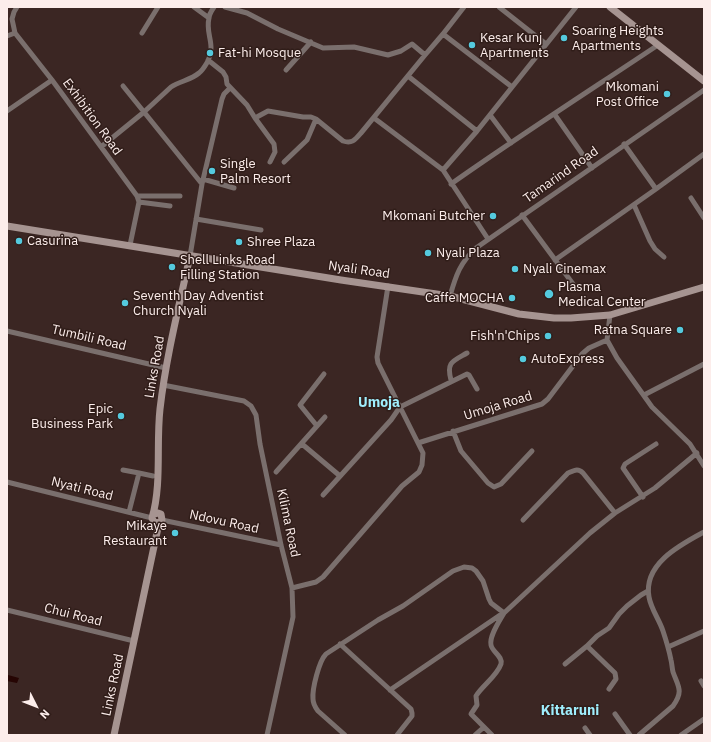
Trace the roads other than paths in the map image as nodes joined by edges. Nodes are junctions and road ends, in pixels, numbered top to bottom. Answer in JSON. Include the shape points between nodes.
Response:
{"nodes":[{"id":1,"x":17,"y":7,"type":"edge"},
{"id":2,"x":158,"y":7,"type":"edge"},
{"id":3,"x":194,"y":7,"type":"edge"},
{"id":4,"x":214,"y":7,"type":"edge"},
{"id":5,"x":225,"y":7,"type":"edge"},
{"id":6,"x":464,"y":7,"type":"edge"},
{"id":7,"x":499,"y":7,"type":"edge"},
{"id":8,"x":576,"y":7,"type":"edge"},
{"id":9,"x":610,"y":7,"type":"edge"},
{"id":10,"x":209,"y":18,"type":"junction"},
{"id":11,"x":15,"y":33,"type":"junction"},
{"id":12,"x":142,"y":34,"type":"dead end"},
{"id":13,"x":443,"y":34,"type":"junction"},
{"id":14,"x":7,"y":36,"type":"edge"},
{"id":15,"x":311,"y":42,"type":"junction"},
{"id":16,"x":546,"y":44,"type":"junction"},
{"id":17,"x":658,"y":45,"type":"junction"},
{"id":18,"x":425,"y":55,"type":"junction"},
{"id":19,"x":208,"y":60,"type":"junction"},
{"id":20,"x":286,"y":70,"type":"dead end"},
{"id":21,"x":408,"y":76,"type":"junction"},
{"id":22,"x":52,"y":80,"type":"junction"},
{"id":23,"x":704,"y":81,"type":"edge"},
{"id":24,"x":123,"y":86,"type":"dead end"},
{"id":25,"x":512,"y":87,"type":"junction"},
{"id":26,"x":230,"y":88,"type":"junction"},
{"id":27,"x":704,"y":90,"type":"edge"},
{"id":28,"x":7,"y":111,"type":"edge"},
{"id":29,"x":144,"y":112,"type":"junction"},
{"id":30,"x":555,"y":114,"type":"junction"},
{"id":31,"x":490,"y":115,"type":"junction"},
{"id":32,"x":255,"y":118,"type":"junction"},
{"id":33,"x":316,"y":118,"type":"junction"},
{"id":34,"x":374,"y":118,"type":"junction"},
{"id":35,"x":477,"y":131,"type":"junction"},
{"id":36,"x":511,"y":143,"type":"junction"},
{"id":37,"x":624,"y":144,"type":"junction"},
{"id":38,"x":101,"y":147,"type":"junction"},
{"id":39,"x":704,"y":154,"type":"edge"},
{"id":40,"x":270,"y":162,"type":"dead end"},
{"id":41,"x":284,"y":162,"type":"dead end"},
{"id":42,"x":592,"y":168,"type":"junction"},
{"id":43,"x":443,"y":170,"type":"junction"},
{"id":44,"x":202,"y":182,"type":"junction"},
{"id":45,"x":451,"y":184,"type":"junction"},
{"id":46,"x":234,"y":188,"type":"dead end"},
{"id":47,"x":656,"y":190,"type":"junction"},
{"id":48,"x":137,"y":196,"type":"junction"},
{"id":49,"x":180,"y":196,"type":"dead end"},
{"id":50,"x":691,"y":198,"type":"dead end"},
{"id":51,"x":139,"y":202,"type":"junction"},
{"id":52,"x":634,"y":205,"type":"junction"},
{"id":53,"x":170,"y":206,"type":"dead end"},
{"id":54,"x":522,"y":215,"type":"junction"},
{"id":55,"x":703,"y":215,"type":"edge"},
{"id":56,"x":196,"y":220,"type":"junction"},
{"id":57,"x":7,"y":226,"type":"edge"},
{"id":58,"x":262,"y":230,"type":"dead end"},
{"id":59,"x":488,"y":239,"type":"junction"},
{"id":60,"x":130,"y":245,"type":"junction"},
{"id":61,"x":190,"y":256,"type":"junction"},
{"id":62,"x":664,"y":257,"type":"dead end"},
{"id":63,"x":555,"y":260,"type":"junction"},
{"id":64,"x":573,"y":284,"type":"dead end"},
{"id":65,"x":388,"y":286,"type":"junction"},
{"id":66,"x":704,"y":287,"type":"edge"},
{"id":67,"x":450,"y":296,"type":"junction"},
{"id":68,"x":610,"y":315,"type":"junction"},
{"id":69,"x":7,"y":331,"type":"edge"},
{"id":70,"x":606,"y":340,"type":"junction"},
{"id":71,"x":467,"y":353,"type":"dead end"},
{"id":72,"x":704,"y":364,"type":"edge"},
{"id":73,"x":166,"y":368,"type":"junction"},
{"id":74,"x":324,"y":374,"type":"dead end"},
{"id":75,"x":451,"y":380,"type":"junction"},
{"id":76,"x":163,"y":385,"type":"junction"},
{"id":77,"x":477,"y":389,"type":"dead end"},
{"id":78,"x":644,"y":395,"type":"junction"},
{"id":79,"x":400,"y":407,"type":"junction"},
{"id":80,"x":325,"y":417,"type":"dead end"},
{"id":81,"x":317,"y":426,"type":"junction"},
{"id":82,"x":453,"y":431,"type":"junction"},
{"id":83,"x":418,"y":443,"type":"junction"},
{"id":84,"x":302,"y":444,"type":"junction"},
{"id":85,"x":656,"y":444,"type":"dead end"},
{"id":86,"x":532,"y":451,"type":"dead end"},
{"id":87,"x":696,"y":453,"type":"junction"},
{"id":88,"x":704,"y":466,"type":"edge"},
{"id":89,"x":123,"y":470,"type":"dead end"},
{"id":90,"x":276,"y":472,"type":"dead end"},
{"id":91,"x":139,"y":473,"type":"junction"},
{"id":92,"x":153,"y":476,"type":"dead end"},
{"id":93,"x":340,"y":476,"type":"junction"},
{"id":94,"x":7,"y":482,"type":"edge"},
{"id":95,"x":323,"y":495,"type":"dead end"},
{"id":96,"x":643,"y":497,"type":"junction"},
{"id":97,"x":129,"y":512,"type":"junction"},
{"id":98,"x":615,"y":513,"type":"junction"},
{"id":99,"x":157,"y":519,"type":"junction"},
{"id":100,"x":523,"y":520,"type":"dead end"},
{"id":101,"x":704,"y":532,"type":"edge"},
{"id":102,"x":281,"y":545,"type":"junction"},
{"id":103,"x":292,"y":588,"type":"junction"},
{"id":104,"x":648,"y":592,"type":"junction"},
{"id":105,"x":7,"y":610,"type":"edge"},
{"id":106,"x":504,"y":613,"type":"junction"},
{"id":107,"x":704,"y":631,"type":"edge"},
{"id":108,"x":134,"y":641,"type":"junction"},
{"id":109,"x":340,"y":644,"type":"junction"},
{"id":110,"x":587,"y":646,"type":"junction"},
{"id":111,"x":668,"y":647,"type":"junction"},
{"id":112,"x":565,"y":664,"type":"dead end"},
{"id":113,"x":609,"y":689,"type":"dead end"},
{"id":114,"x":390,"y":690,"type":"junction"},
{"id":115,"x":615,"y":714,"type":"dead end"},
{"id":116,"x":704,"y":719,"type":"edge"},
{"id":117,"x":484,"y":727,"type":"junction"},
{"id":118,"x":585,"y":728,"type":"dead end"},
{"id":119,"x":114,"y":735,"type":"edge"},
{"id":120,"x":267,"y":735,"type":"edge"},
{"id":121,"x":345,"y":735,"type":"edge"},
{"id":122,"x":397,"y":735,"type":"edge"},
{"id":123,"x":475,"y":735,"type":"edge"},
{"id":124,"x":492,"y":735,"type":"edge"},
{"id":125,"x":590,"y":735,"type":"edge"},
{"id":126,"x":630,"y":735,"type":"edge"},
{"id":127,"x":639,"y":735,"type":"edge"},
{"id":128,"x":681,"y":735,"type":"edge"}],
"edges":[{"from":1,"to":11,"type":"street","via":[[12,19]]},
{"from":2,"to":12,"type":"street"},
{"from":3,"to":10,"type":"street"},
{"from":4,"to":10,"type":"street"},
{"from":5,"to":15,"type":"street","via":[[247,13]]},
{"from":6,"to":13,"type":"street"},
{"from":7,"to":16,"type":"street"},
{"from":8,"to":16,"type":"street"},
{"from":9,"to":17,"type":"main road"},
{"from":10,"to":19,"type":"street","via":[[212,49]]},
{"from":11,"to":14,"type":"street"},
{"from":11,"to":22,"type":"street","name":"Exhibition Road"},
{"from":13,"to":18,"type":"street"},
{"from":13,"to":25,"type":"street"},
{"from":15,"to":18,"type":"street","via":[[323,48],[354,47],[388,55],[412,44]]},
{"from":15,"to":20,"type":"street"},
{"from":16,"to":25,"type":"street"},
{"from":17,"to":23,"type":"main road"},
{"from":17,"to":30,"type":"street"},
{"from":18,"to":21,"type":"street"},
{"from":19,"to":26,"type":"street","via":[[223,72]]},
{"from":19,"to":29,"type":"street","via":[[205,67],[194,77],[176,83]]},
{"from":21,"to":34,"type":"street"},
{"from":21,"to":35,"type":"street"},
{"from":22,"to":28,"type":"street"},
{"from":22,"to":38,"type":"street","name":"Exhibition Road"},
{"from":24,"to":29,"type":"street"},
{"from":25,"to":31,"type":"street"},
{"from":26,"to":32,"type":"street","via":[[247,105]]},
{"from":26,"to":44,"type":"street","via":[[222,99]]},
{"from":27,"to":37,"type":"street","name":"Tamarind Road"},
{"from":29,"to":38,"type":"street"},
{"from":29,"to":44,"type":"street"},
{"from":30,"to":36,"type":"street"},
{"from":30,"to":42,"type":"street"},
{"from":31,"to":35,"type":"street"},
{"from":31,"to":36,"type":"street"},
{"from":32,"to":33,"type":"street","via":[[268,112]]},
{"from":32,"to":40,"type":"street","via":[[274,144],[275,152]]},
{"from":33,"to":34,"type":"street","via":[[343,141],[349,143],[354,141]]},
{"from":33,"to":41,"type":"street","via":[[307,140]]},
{"from":34,"to":43,"type":"street"},
{"from":35,"to":43,"type":"street"},
{"from":36,"to":45,"type":"street"},
{"from":37,"to":42,"type":"street","name":"Tamarind Road"},
{"from":37,"to":47,"type":"street"},
{"from":38,"to":48,"type":"street","name":"Exhibition Road"},
{"from":39,"to":47,"type":"street"},
{"from":42,"to":54,"type":"street","name":"Tamarind Road"},
{"from":43,"to":45,"type":"street"},
{"from":44,"to":46,"type":"street"},
{"from":44,"to":56,"type":"street"},
{"from":45,"to":59,"type":"street"},
{"from":47,"to":52,"type":"street"},
{"from":48,"to":49,"type":"street"},
{"from":48,"to":51,"type":"street","name":"Exhibition Road"},
{"from":50,"to":55,"type":"street"},
{"from":51,"to":53,"type":"street"},
{"from":51,"to":60,"type":"street"},
{"from":52,"to":62,"type":"street","via":[[650,241]]},
{"from":52,"to":63,"type":"street"},
{"from":54,"to":59,"type":"street","name":"Tamarind Road"},
{"from":54,"to":63,"type":"street"},
{"from":56,"to":58,"type":"street"},
{"from":56,"to":61,"type":"street"},
{"from":57,"to":60,"type":"main road","name":"Nyali Road"},
{"from":59,"to":67,"type":"street","name":"Tamarind Road","via":[[462,263]]},
{"from":60,"to":61,"type":"main road","name":"Nyali Road"},
{"from":61,"to":65,"type":"main road","name":"Nyali Road"},
{"from":61,"to":73,"type":"main road","name":"Links Road"},
{"from":63,"to":64,"type":"street"},
{"from":65,"to":67,"type":"main road","name":"Nyali Road"},
{"from":65,"to":79,"type":"street","via":[[377,357]]},
{"from":66,"to":68,"type":"main road","name":"Nyali Road"},
{"from":67,"to":68,"type":"main road","name":"Nyali Road","via":[[519,314],[554,318]]},
{"from":68,"to":70,"type":"street"},
{"from":69,"to":73,"type":"street","name":"Tumbili Road"},
{"from":70,"to":78,"type":"street"},
{"from":70,"to":82,"type":"street","name":"Umoja Road","via":[[582,354],[548,400],[542,404]]},
{"from":71,"to":75,"type":"street","via":[[450,364]]},
{"from":72,"to":78,"type":"street"},
{"from":73,"to":76,"type":"main road","name":"Links Road"},
{"from":74,"to":81,"type":"street","via":[[300,405]]},
{"from":75,"to":77,"type":"street","via":[[467,374]]},
{"from":75,"to":79,"type":"street"},
{"from":76,"to":99,"type":"main road","name":"Links Road"},
{"from":76,"to":102,"type":"street","name":"Kilima Road","via":[[244,401],[251,406],[256,415]]},
{"from":78,"to":87,"type":"street","via":[[652,407]]},
{"from":79,"to":83,"type":"street"},
{"from":79,"to":93,"type":"street"},
{"from":80,"to":81,"type":"street"},
{"from":81,"to":84,"type":"street"},
{"from":82,"to":83,"type":"street","name":"Umoja Road"},
{"from":82,"to":86,"type":"street","via":[[464,454],[494,487],[501,484]]},
{"from":83,"to":103,"type":"street","via":[[423,453],[419,472],[402,486],[323,577],[316,582]]},
{"from":84,"to":90,"type":"street"},
{"from":84,"to":93,"type":"street"},
{"from":85,"to":96,"type":"street","via":[[624,466]]},
{"from":87,"to":88,"type":"street"},
{"from":87,"to":96,"type":"street"},
{"from":89,"to":91,"type":"street"},
{"from":91,"to":92,"type":"street"},
{"from":91,"to":97,"type":"street"},
{"from":93,"to":95,"type":"street"},
{"from":94,"to":97,"type":"street","name":"Nyati Road"},
{"from":96,"to":98,"type":"street"},
{"from":97,"to":99,"type":"street","name":"Nyati Road"},
{"from":98,"to":100,"type":"street","via":[[584,473],[576,470],[568,473]]},
{"from":98,"to":106,"type":"street","via":[[578,543]]},
{"from":99,"to":102,"type":"street","name":"Ndovu Road"},
{"from":99,"to":108,"type":"main road","name":"Links Road","via":[[155,545]]},
{"from":101,"to":104,"type":"street","via":[[680,545],[659,564],[648,586]]},
{"from":102,"to":103,"type":"street","name":"Kilima Road"},
{"from":103,"to":120,"type":"street","name":"Kilima Road","via":[[293,617]]},
{"from":104,"to":110,"type":"street","via":[[627,606],[609,628]]},
{"from":104,"to":111,"type":"street"},
{"from":105,"to":108,"type":"street","name":"Chui Road"},
{"from":106,"to":109,"type":"street","via":[[491,603],[483,581],[476,572],[472,568],[464,567],[453,571],[403,606]]},
{"from":106,"to":114,"type":"street"},
{"from":106,"to":117,"type":"street","via":[[495,627],[491,642],[500,658],[500,665],[476,696],[477,705],[472,712],[472,716]]},
{"from":107,"to":111,"type":"street"},
{"from":108,"to":119,"type":"main road","name":"Links Road"},
{"from":109,"to":114,"type":"street"},
{"from":109,"to":121,"type":"street","via":[[323,658],[313,700],[318,711]]},
{"from":110,"to":112,"type":"street"},
{"from":110,"to":113,"type":"street","via":[[615,673],[616,679]]},
{"from":111,"to":127,"type":"street","via":[[678,684],[677,700]]},
{"from":114,"to":122,"type":"street","via":[[411,709],[412,713]]},
{"from":115,"to":126,"type":"street"},
{"from":116,"to":128,"type":"street"},
{"from":117,"to":123,"type":"street"},
{"from":117,"to":124,"type":"street"},
{"from":118,"to":125,"type":"street"}]}
